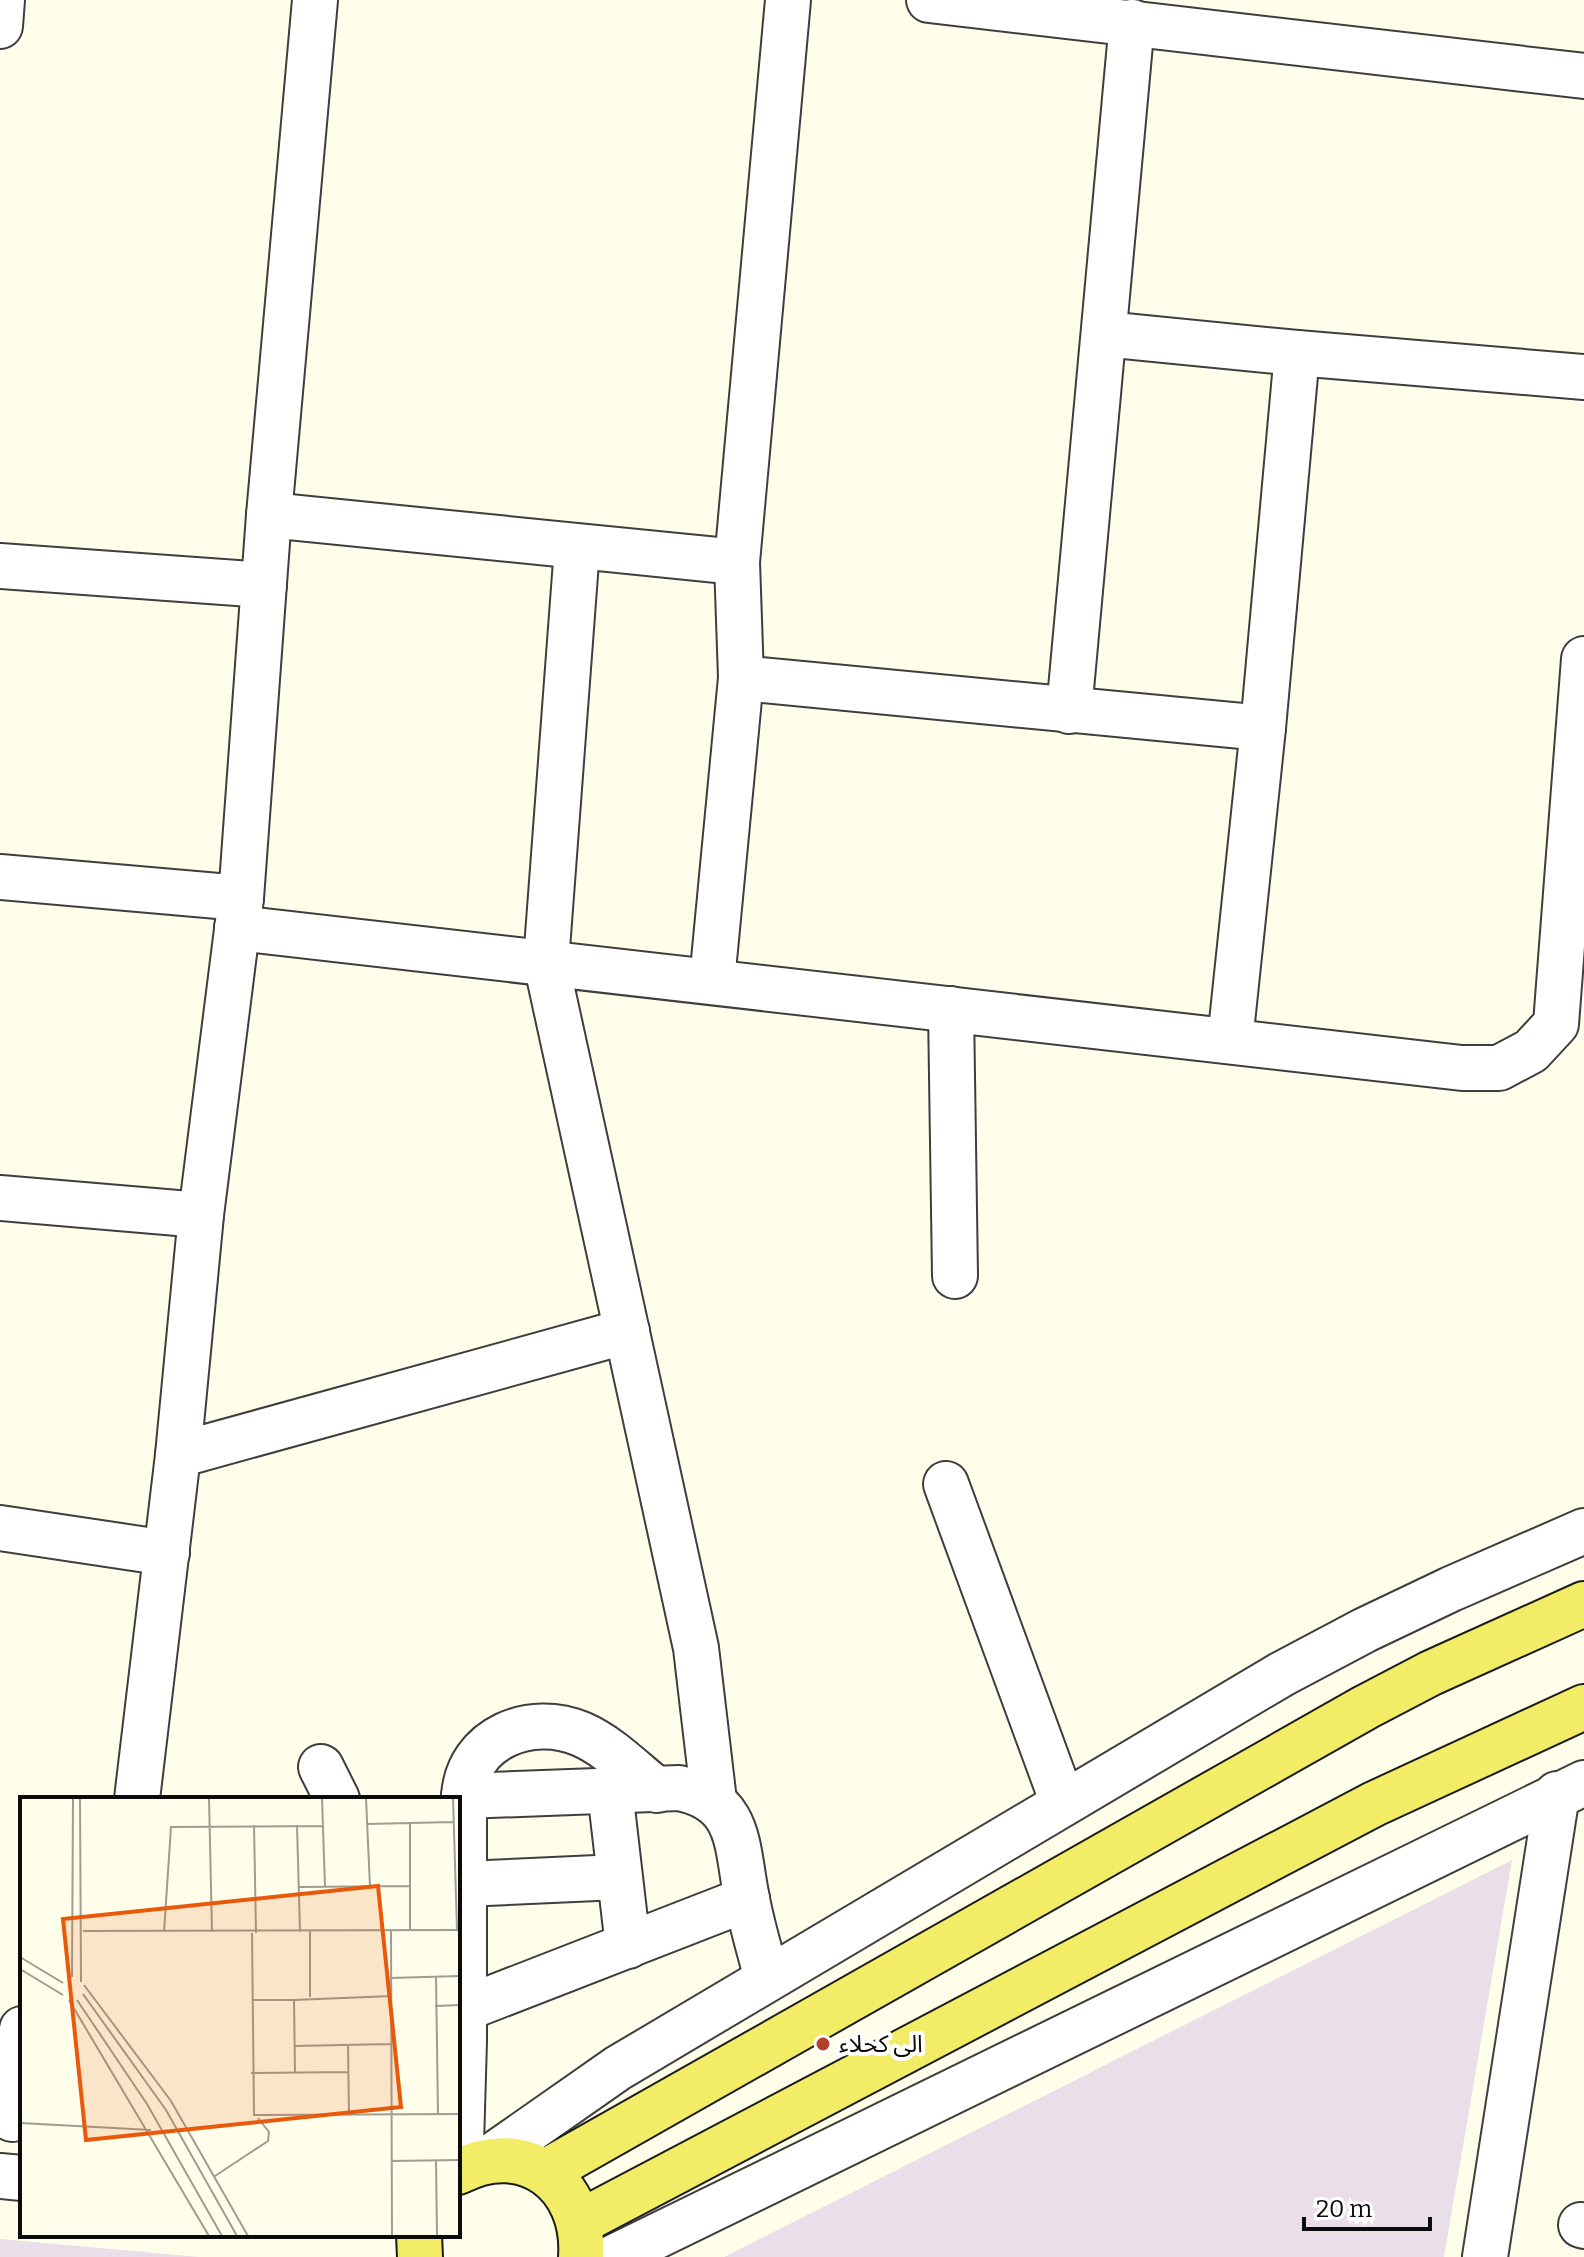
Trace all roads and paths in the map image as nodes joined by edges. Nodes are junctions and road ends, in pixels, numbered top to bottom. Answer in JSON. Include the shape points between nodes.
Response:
{"nodes":[{"id":1,"x":2,"y":0,"type":"edge"},
{"id":2,"x":315,"y":0,"type":"edge"},
{"id":3,"x":788,"y":0,"type":"edge"},
{"id":4,"x":929,"y":0,"type":"edge"},
{"id":5,"x":1132,"y":22,"type":"junction"},
{"id":6,"x":0,"y":26,"type":"edge"},
{"id":7,"x":1584,"y":76,"type":"edge"},
{"id":8,"x":1104,"y":334,"type":"junction"},
{"id":9,"x":1297,"y":353,"type":"junction"},
{"id":10,"x":1584,"y":377,"type":"edge"},
{"id":11,"x":269,"y":515,"type":"junction"},
{"id":12,"x":577,"y":548,"type":"junction"},
{"id":13,"x":737,"y":562,"type":"junction"},
{"id":14,"x":0,"y":566,"type":"edge"},
{"id":15,"x":264,"y":585,"type":"junction"},
{"id":16,"x":1584,"y":659,"type":"edge"},
{"id":17,"x":741,"y":678,"type":"junction"},
{"id":18,"x":1069,"y":711,"type":"junction"},
{"id":19,"x":1263,"y":728,"type":"junction"},
{"id":20,"x":0,"y":877,"type":"edge"},
{"id":21,"x":239,"y":913,"type":"junction"},
{"id":22,"x":546,"y":962,"type":"junction"},
{"id":23,"x":712,"y":981,"type":"junction"},
{"id":24,"x":951,"y":1009,"type":"junction"},
{"id":25,"x":1570,"y":1015,"type":"edge"},
{"id":26,"x":1230,"y":1041,"type":"junction"},
{"id":27,"x":0,"y":1198,"type":"edge"},
{"id":28,"x":201,"y":1215,"type":"junction"},
{"id":29,"x":955,"y":1276,"type":"dead end"},
{"id":30,"x":627,"y":1331,"type":"junction"},
{"id":31,"x":178,"y":1455,"type":"junction"},
{"id":32,"x":946,"y":1484,"type":"dead end"},
{"id":33,"x":0,"y":1528,"type":"edge"},
{"id":34,"x":1584,"y":1531,"type":"edge"},
{"id":35,"x":167,"y":1553,"type":"junction"},
{"id":36,"x":1584,"y":1604,"type":"edge"},
{"id":37,"x":1584,"y":1707,"type":"edge"},
{"id":38,"x":1571,"y":1789,"type":"edge"},
{"id":39,"x":657,"y":1790,"type":"junction"},
{"id":40,"x":610,"y":1791,"type":"junction"},
{"id":41,"x":464,"y":1796,"type":"junction"},
{"id":42,"x":137,"y":1797,"type":"edge"},
{"id":43,"x":714,"y":1801,"type":"junction"},
{"id":44,"x":1063,"y":1803,"type":"junction"},
{"id":45,"x":619,"y":1877,"type":"junction"},
{"id":46,"x":464,"y":1884,"type":"junction"},
{"id":47,"x":747,"y":1899,"type":"junction"},
{"id":48,"x":628,"y":1946,"type":"junction"},
{"id":49,"x":767,"y":1978,"type":"junction"},
{"id":50,"x":464,"y":2009,"type":"junction"},
{"id":51,"x":20,"y":2045,"type":"edge"},
{"id":52,"x":11,"y":2119,"type":"edge"},
{"id":53,"x":470,"y":2167,"type":"edge"},
{"id":54,"x":545,"y":2172,"type":"junction"},
{"id":55,"x":0,"y":2176,"type":"edge"},
{"id":56,"x":20,"y":2178,"type":"edge"},
{"id":57,"x":580,"y":2240,"type":"edge"},
{"id":58,"x":614,"y":2257,"type":"edge"},
{"id":59,"x":1485,"y":2257,"type":"edge"}],
"edges":[{"from":1,"to":6,"type":"street"},
{"from":2,"to":11,"type":"street"},
{"from":3,"to":13,"type":"street"},
{"from":4,"to":5,"type":"street"},
{"from":5,"to":7,"type":"street"},
{"from":5,"to":8,"type":"street"},
{"from":8,"to":9,"type":"street"},
{"from":8,"to":18,"type":"street"},
{"from":9,"to":10,"type":"street"},
{"from":9,"to":19,"type":"street"},
{"from":11,"to":12,"type":"street"},
{"from":11,"to":15,"type":"street"},
{"from":12,"to":13,"type":"street"},
{"from":12,"to":22,"type":"street"},
{"from":13,"to":17,"type":"street"},
{"from":14,"to":15,"type":"street"},
{"from":15,"to":21,"type":"street"},
{"from":16,"to":25,"type":"street"},
{"from":17,"to":18,"type":"street"},
{"from":17,"to":23,"type":"street"},
{"from":18,"to":19,"type":"street"},
{"from":19,"to":26,"type":"street"},
{"from":20,"to":21,"type":"street"},
{"from":21,"to":22,"type":"street"},
{"from":21,"to":28,"type":"street"},
{"from":22,"to":23,"type":"street"},
{"from":22,"to":30,"type":"street"},
{"from":23,"to":24,"type":"street"},
{"from":24,"to":26,"type":"street"},
{"from":24,"to":29,"type":"street"},
{"from":25,"to":26,"type":"street","via":[[1531,1051],[1499,1068]]},
{"from":27,"to":28,"type":"street"},
{"from":28,"to":31,"type":"street"},
{"from":30,"to":31,"type":"street"},
{"from":30,"to":43,"type":"street","via":[[696,1648]]},
{"from":31,"to":35,"type":"street"},
{"from":32,"to":44,"type":"street"},
{"from":33,"to":35,"type":"street"},
{"from":34,"to":44,"type":"street","via":[[1365,1630]]},
{"from":35,"to":42,"type":"street"},
{"from":36,"to":54,"type":"main road","via":[[1366,1707]]},
{"from":37,"to":57,"type":"main road","via":[[1374,1804]]},
{"from":38,"to":58,"type":"street"},
{"from":38,"to":59,"type":"street"},
{"from":39,"to":40,"type":"street"},
{"from":39,"to":41,"type":"street","via":[[585,1736],[550,1727],[514,1732],[482,1750],[470,1766]]},
{"from":39,"to":43,"type":"street","via":[[679,1788]]},
{"from":40,"to":41,"type":"street"},
{"from":40,"to":45,"type":"street"},
{"from":41,"to":46,"type":"street"},
{"from":43,"to":47,"type":"street","via":[[736,1834]]},
{"from":44,"to":49,"type":"street"},
{"from":45,"to":46,"type":"street"},
{"from":45,"to":48,"type":"street"},
{"from":46,"to":50,"type":"street"},
{"from":47,"to":48,"type":"street"},
{"from":47,"to":49,"type":"street"},
{"from":48,"to":50,"type":"street"},
{"from":49,"to":53,"type":"street","via":[[618,2068]]},
{"from":50,"to":53,"type":"street","via":[[461,2144]]},
{"from":51,"to":52,"type":"street"},
{"from":53,"to":54,"type":"main road","via":[[505,2159]]},
{"from":54,"to":57,"type":"main road","via":[[567,2194]]},
{"from":55,"to":56,"type":"street"}]}
